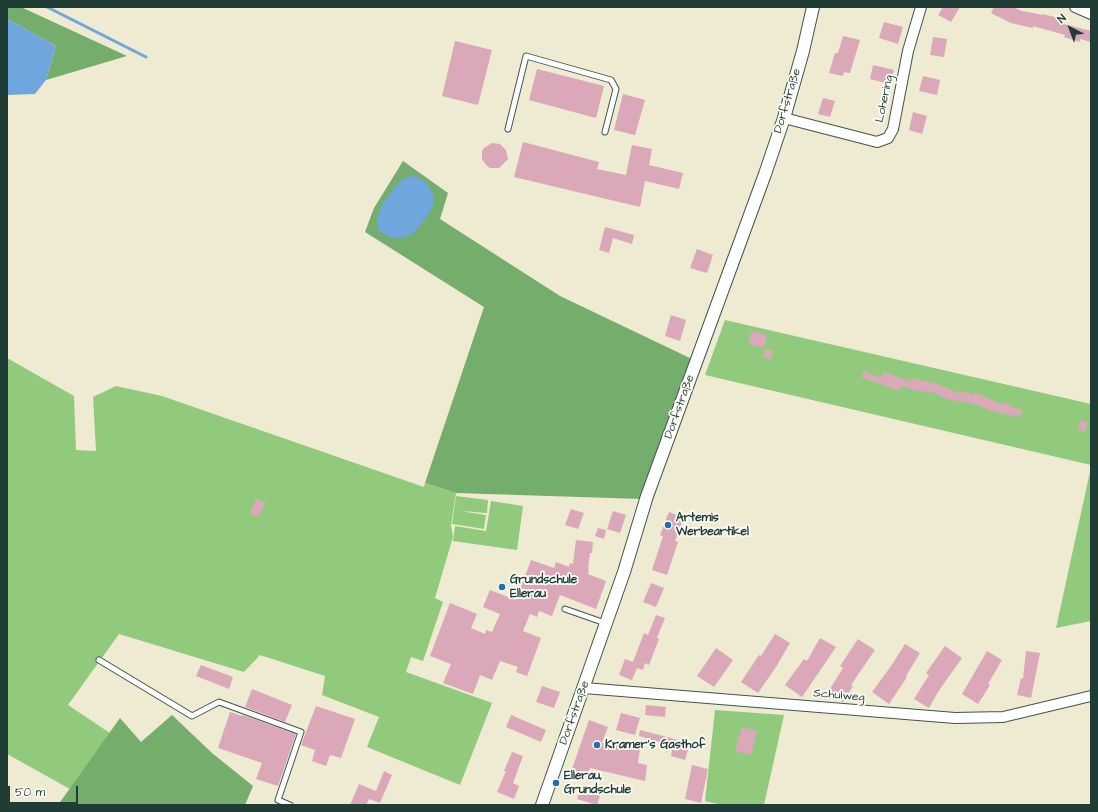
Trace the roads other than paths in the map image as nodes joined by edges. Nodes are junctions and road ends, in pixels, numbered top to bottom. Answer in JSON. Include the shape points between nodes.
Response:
{"nodes":[{"id":1,"x":813,"y":7,"type":"edge"},
{"id":2,"x":921,"y":7,"type":"edge"},
{"id":3,"x":1075,"y":7,"type":"edge"},
{"id":4,"x":1091,"y":14,"type":"edge"},
{"id":5,"x":784,"y":118,"type":"junction"},
{"id":6,"x":508,"y":129,"type":"dead end"},
{"id":7,"x":605,"y":132,"type":"dead end"},
{"id":8,"x":565,"y":609,"type":"dead end"},
{"id":9,"x":606,"y":623,"type":"junction"},
{"id":10,"x":99,"y":660,"type":"dead end"},
{"id":11,"x":584,"y":688,"type":"junction"},
{"id":12,"x":1091,"y":696,"type":"edge"},
{"id":13,"x":290,"y":805,"type":"edge"},
{"id":14,"x":542,"y":805,"type":"edge"}],
"edges":[{"from":1,"to":5,"type":"street","name":"Dorfstraße"},
{"from":2,"to":5,"type":"street","name":"Lohering","via":[[908,51],[893,129],[888,138],[877,142]]},
{"from":3,"to":4,"type":"street"},
{"from":5,"to":9,"type":"street","name":"Dorfstraße","via":[[766,174],[647,496]]},
{"from":6,"to":7,"type":"lane","via":[[526,56],[610,80],[616,89]]},
{"from":8,"to":9,"type":"lane"},
{"from":9,"to":11,"type":"street","name":"Dorfstraße"},
{"from":10,"to":13,"type":"lane","via":[[192,716],[219,702],[301,732],[278,800]]},
{"from":11,"to":12,"type":"street","name":"Schulweg","via":[[955,718],[1003,717]]},
{"from":11,"to":14,"type":"street","name":"Dorfstraße"}]}
